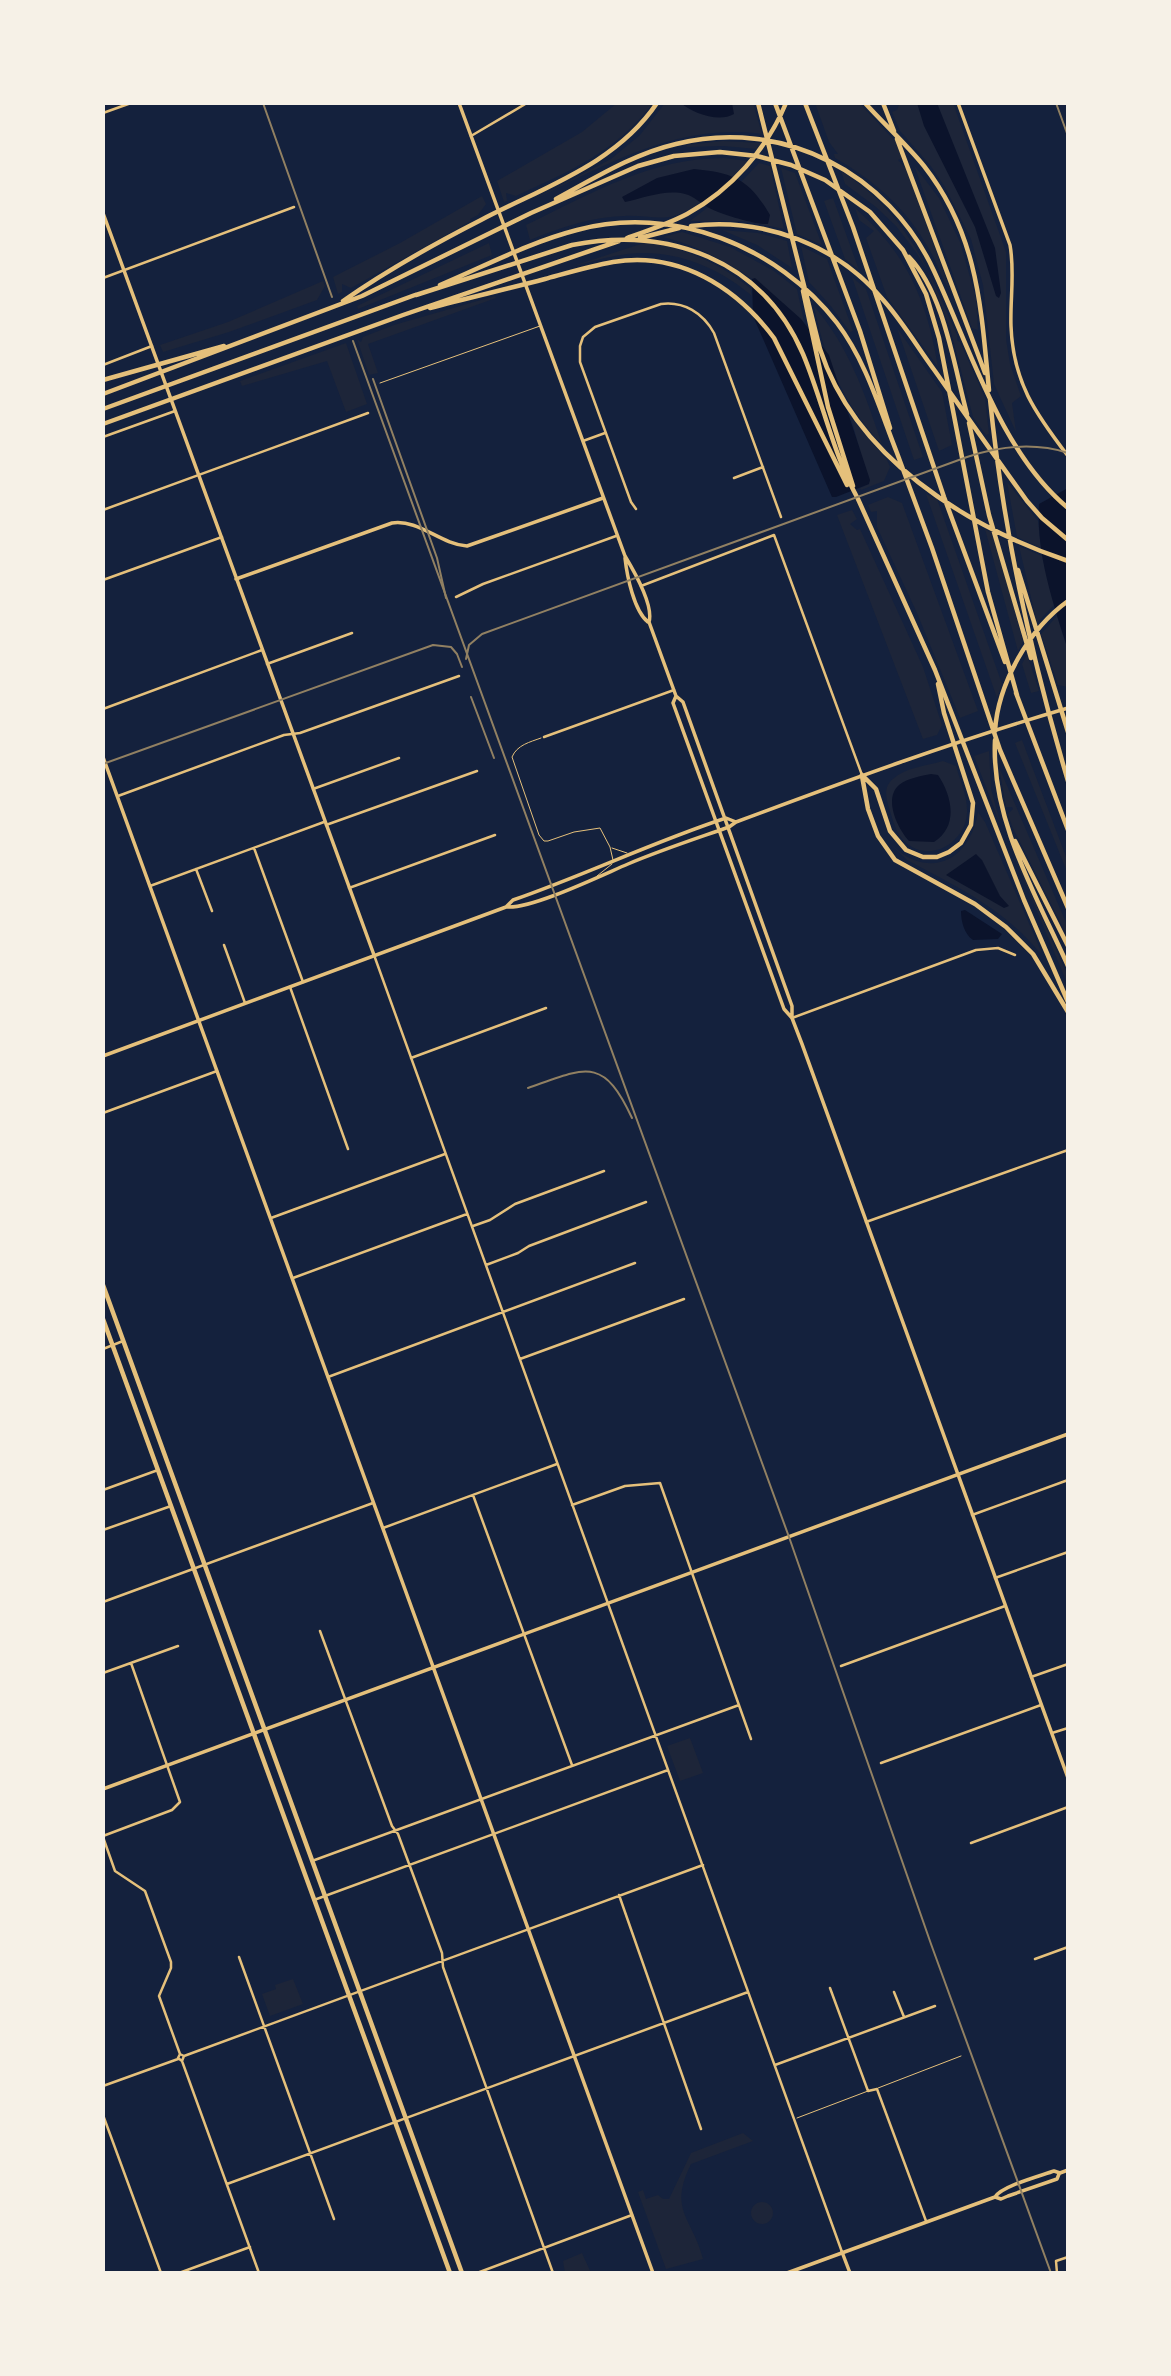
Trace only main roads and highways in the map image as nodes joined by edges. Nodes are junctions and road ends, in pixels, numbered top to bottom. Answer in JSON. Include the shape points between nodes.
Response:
{"nodes":[{"id":1,"x":657,"y":103,"type":"edge"},
{"id":2,"x":758,"y":103,"type":"edge"},
{"id":3,"x":775,"y":103,"type":"edge"},
{"id":4,"x":786,"y":103,"type":"edge"},
{"id":5,"x":805,"y":103,"type":"edge"},
{"id":6,"x":865,"y":103,"type":"edge"},
{"id":7,"x":883,"y":103,"type":"edge"},
{"id":8,"x":531,"y":213,"type":"junction"},
{"id":9,"x":602,"y":248,"type":"junction"},
{"id":10,"x":903,"y":250,"type":"junction"},
{"id":11,"x":801,"y":277,"type":"junction"},
{"id":12,"x":360,"y":293,"type":"junction"},
{"id":13,"x":416,"y":295,"type":"junction"},
{"id":14,"x":403,"y":315,"type":"junction"},
{"id":15,"x":186,"y":360,"type":"junction"},
{"id":16,"x":103,"y":380,"type":"edge"},
{"id":17,"x":103,"y":394,"type":"edge"},
{"id":18,"x":103,"y":409,"type":"edge"},
{"id":19,"x":1003,"y":423,"type":"junction"},
{"id":20,"x":103,"y":424,"type":"edge"},
{"id":21,"x":897,"y":453,"type":"junction"},
{"id":22,"x":858,"y":499,"type":"junction"},
{"id":23,"x":1068,"y":508,"type":"edge"},
{"id":24,"x":1068,"y":540,"type":"edge"},
{"id":25,"x":1012,"y":549,"type":"junction"},
{"id":26,"x":1068,"y":561,"type":"edge"},
{"id":27,"x":1068,"y":601,"type":"edge"},
{"id":28,"x":935,"y":670,"type":"junction"},
{"id":29,"x":1038,"y":678,"type":"junction"},
{"id":30,"x":1017,"y":695,"type":"junction"},
{"id":31,"x":1068,"y":732,"type":"edge"},
{"id":32,"x":1068,"y":781,"type":"edge"},
{"id":33,"x":1007,"y":824,"type":"junction"},
{"id":34,"x":1068,"y":830,"type":"edge"},
{"id":35,"x":1068,"y":908,"type":"edge"},
{"id":36,"x":1068,"y":946,"type":"edge"},
{"id":37,"x":1068,"y":966,"type":"edge"},
{"id":38,"x":1068,"y":1002,"type":"edge"},
{"id":39,"x":1068,"y":1012,"type":"edge"},
{"id":40,"x":103,"y":1286,"type":"edge"},
{"id":41,"x":103,"y":1319,"type":"edge"},
{"id":42,"x":450,"y":2273,"type":"edge"},
{"id":43,"x":462,"y":2273,"type":"edge"}],
"edges":[{"from":1,"to":12,"type":"main road","via":[[635,131],[589,166],[478,221]]},
{"from":2,"to":11,"type":"main road"},
{"from":3,"to":21,"type":"main road","via":[[871,365]]},
{"from":4,"to":9,"type":"main road","via":[[759,151],[721,191],[689,214]]},
{"from":5,"to":30,"type":"main road"},
{"from":6,"to":25,"type":"main road","via":[[929,173],[964,237],[979,291],[994,436]]},
{"from":7,"to":19,"type":"main road"},
{"from":8,"to":10,"type":"main road","via":[[656,160],[738,153],[783,162],[825,180],[870,212]]},
{"from":8,"to":12,"type":"main road"},
{"from":8,"to":19,"type":"main road","via":[[600,175],[667,146],[731,137],[812,153],[852,173],[894,210],[926,255]]},
{"from":9,"to":14,"type":"main road"},
{"from":9,"to":24,"type":"main road","via":[[681,227],[728,224],[775,231],[827,253],[858,274],[885,302],[1027,501]]},
{"from":10,"to":29,"type":"main road","via":[[919,267],[939,309],[1010,592]]},
{"from":10,"to":30,"type":"main road","via":[[935,320],[988,593]]},
{"from":11,"to":22,"type":"main road","via":[[828,407]]},
{"from":11,"to":26,"type":"main road","via":[[832,380],[854,417],[879,446],[917,480],[972,518]]},
{"from":12,"to":15,"type":"main road","via":[[337,306]]},
{"from":13,"to":18,"type":"main road"},
{"from":13,"to":21,"type":"main road","via":[[578,230],[634,222],[691,227],[750,251],[782,271],[836,322],[863,369]]},
{"from":13,"to":22,"type":"main road","via":[[596,240],[668,243],[722,262],[763,295],[798,345],[841,466]]},
{"from":14,"to":20,"type":"main road"},
{"from":14,"to":22,"type":"main road","via":[[613,262],[682,267],[712,280],[745,304],[774,338],[843,479]]},
{"from":15,"to":16,"type":"main road"},
{"from":15,"to":17,"type":"main road"},
{"from":19,"to":23,"type":"main road","via":[[1033,473]]},
{"from":21,"to":35,"type":"main road","via":[[1000,750]]},
{"from":22,"to":28,"type":"main road"},
{"from":25,"to":29,"type":"main road"},
{"from":25,"to":31,"type":"main road"},
{"from":27,"to":33,"type":"main road","via":[[1028,643],[1001,702],[995,725],[995,758]]},
{"from":28,"to":38,"type":"main road"},
{"from":28,"to":39,"type":"main road","via":[[972,799],[972,822],[958,846],[937,857],[915,855],[890,831],[876,789],[862,775],[878,836],[895,860],[975,904],[1006,927],[1033,954]]},
{"from":29,"to":32,"type":"main road"},
{"from":30,"to":34,"type":"main road"},
{"from":33,"to":36,"type":"main road"},
{"from":33,"to":37,"type":"main road"},
{"from":40,"to":43,"type":"main road"},
{"from":41,"to":42,"type":"main road"}]}
